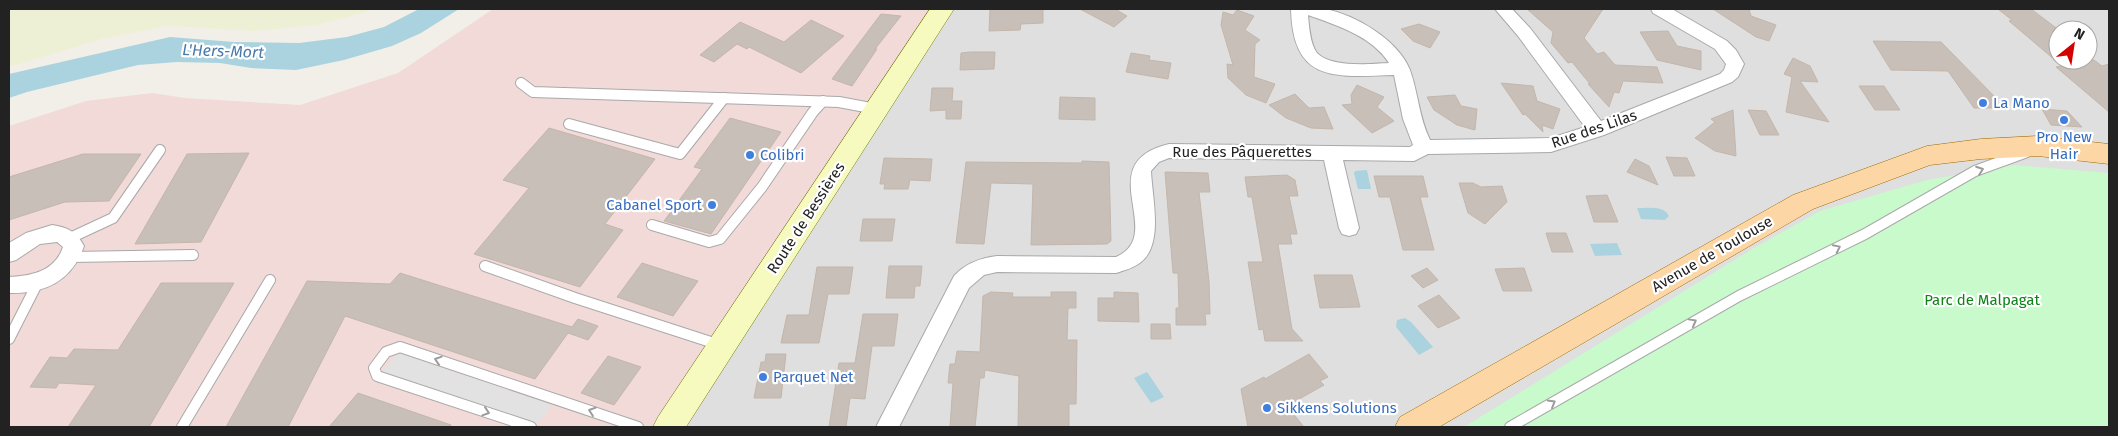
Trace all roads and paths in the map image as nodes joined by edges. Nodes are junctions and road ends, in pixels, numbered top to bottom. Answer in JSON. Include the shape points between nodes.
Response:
{"nodes":[{"id":1,"x":942,"y":9,"type":"edge"},
{"id":2,"x":1299,"y":9,"type":"edge"},
{"id":3,"x":1308,"y":9,"type":"edge"},
{"id":4,"x":1503,"y":9,"type":"edge"},
{"id":5,"x":1659,"y":9,"type":"edge"},
{"id":6,"x":1401,"y":70,"type":"junction"},
{"id":7,"x":521,"y":83,"type":"dead end"},
{"id":8,"x":724,"y":98,"type":"junction"},
{"id":9,"x":823,"y":102,"type":"junction"},
{"id":10,"x":876,"y":109,"type":"junction"},
{"id":11,"x":569,"y":124,"type":"dead end"},
{"id":12,"x":1597,"y":130,"type":"junction"},
{"id":13,"x":2038,"y":146,"type":"junction"},
{"id":14,"x":1424,"y":147,"type":"junction"},
{"id":15,"x":160,"y":150,"type":"dead end"},
{"id":16,"x":1332,"y":152,"type":"junction"},
{"id":17,"x":2109,"y":154,"type":"edge"},
{"id":18,"x":652,"y":225,"type":"dead end"},
{"id":19,"x":1350,"y":228,"type":"dead end"},
{"id":20,"x":71,"y":248,"type":"junction"},
{"id":21,"x":9,"y":254,"type":"edge"},
{"id":22,"x":193,"y":255,"type":"dead end"},
{"id":23,"x":485,"y":266,"type":"dead end"},
{"id":24,"x":270,"y":280,"type":"dead end"},
{"id":25,"x":38,"y":282,"type":"junction"},
{"id":26,"x":9,"y":285,"type":"edge"},
{"id":27,"x":9,"y":339,"type":"edge"},
{"id":28,"x":720,"y":345,"type":"junction"},
{"id":29,"x":182,"y":427,"type":"edge"},
{"id":30,"x":531,"y":427,"type":"edge"},
{"id":31,"x":638,"y":427,"type":"edge"},
{"id":32,"x":669,"y":427,"type":"edge"},
{"id":33,"x":887,"y":427,"type":"edge"},
{"id":34,"x":1411,"y":427,"type":"edge"},
{"id":35,"x":1510,"y":427,"type":"edge"}],
"edges":[{"from":1,"to":10,"type":"main road","name":"Route de Bessières"},
{"from":2,"to":6,"type":"street","via":[[1307,50],[1318,62],[1328,67]]},
{"from":3,"to":6,"type":"street","via":[[1370,36],[1385,46]]},
{"from":4,"to":12,"type":"street"},
{"from":5,"to":12,"type":"street","name":"Rue des Lilas","via":[[1721,45],[1735,64],[1732,73]]},
{"from":6,"to":14,"type":"street","via":[[1416,134]]},
{"from":7,"to":8,"type":"lane","via":[[533,92]]},
{"from":8,"to":9,"type":"lane"},
{"from":8,"to":11,"type":"lane","via":[[680,154]]},
{"from":9,"to":10,"type":"lane"},
{"from":9,"to":18,"type":"lane","via":[[720,239],[708,242]]},
{"from":10,"to":28,"type":"main road","name":"Route de Bessières"},
{"from":12,"to":14,"type":"street","name":"Rue des Lilas","via":[[1551,145]]},
{"from":13,"to":17,"type":"main road","name":"Avenue de Toulouse"},
{"from":13,"to":34,"type":"main road","name":"Avenue de Toulouse","via":[[1927,156],[1803,202]]},
{"from":35,"to":13,"type":"lane","one_way":true,"via":[[1739,296],[1865,234],[1975,171]]},
{"from":14,"to":16,"type":"street","name":"Rue des Pâquerettes","via":[[1414,154]]},
{"from":15,"to":20,"type":"lane","via":[[113,218]]},
{"from":16,"to":19,"type":"street"},
{"from":16,"to":33,"type":"street","name":"Rue des Pâquerettes","via":[[1169,150],[1155,154],[1145,162],[1141,171],[1145,236],[1138,253],[1130,261],[1116,265],[997,264],[969,273],[961,282]]},
{"from":20,"to":21,"type":"street","via":[[63,234],[43,235],[18,245]]},
{"from":20,"to":22,"type":"lane"},
{"from":20,"to":25,"type":"street","via":[[63,268]]},
{"from":23,"to":28,"type":"lane"},
{"from":24,"to":29,"type":"lane"},
{"from":25,"to":26,"type":"street","via":[[24,286]]},
{"from":25,"to":27,"type":"lane"},
{"from":28,"to":32,"type":"main road","name":"Route de Bessières"},
{"from":31,"to":30,"type":"lane","one_way":true,"via":[[400,347],[386,352],[374,368],[377,376]]}]}
